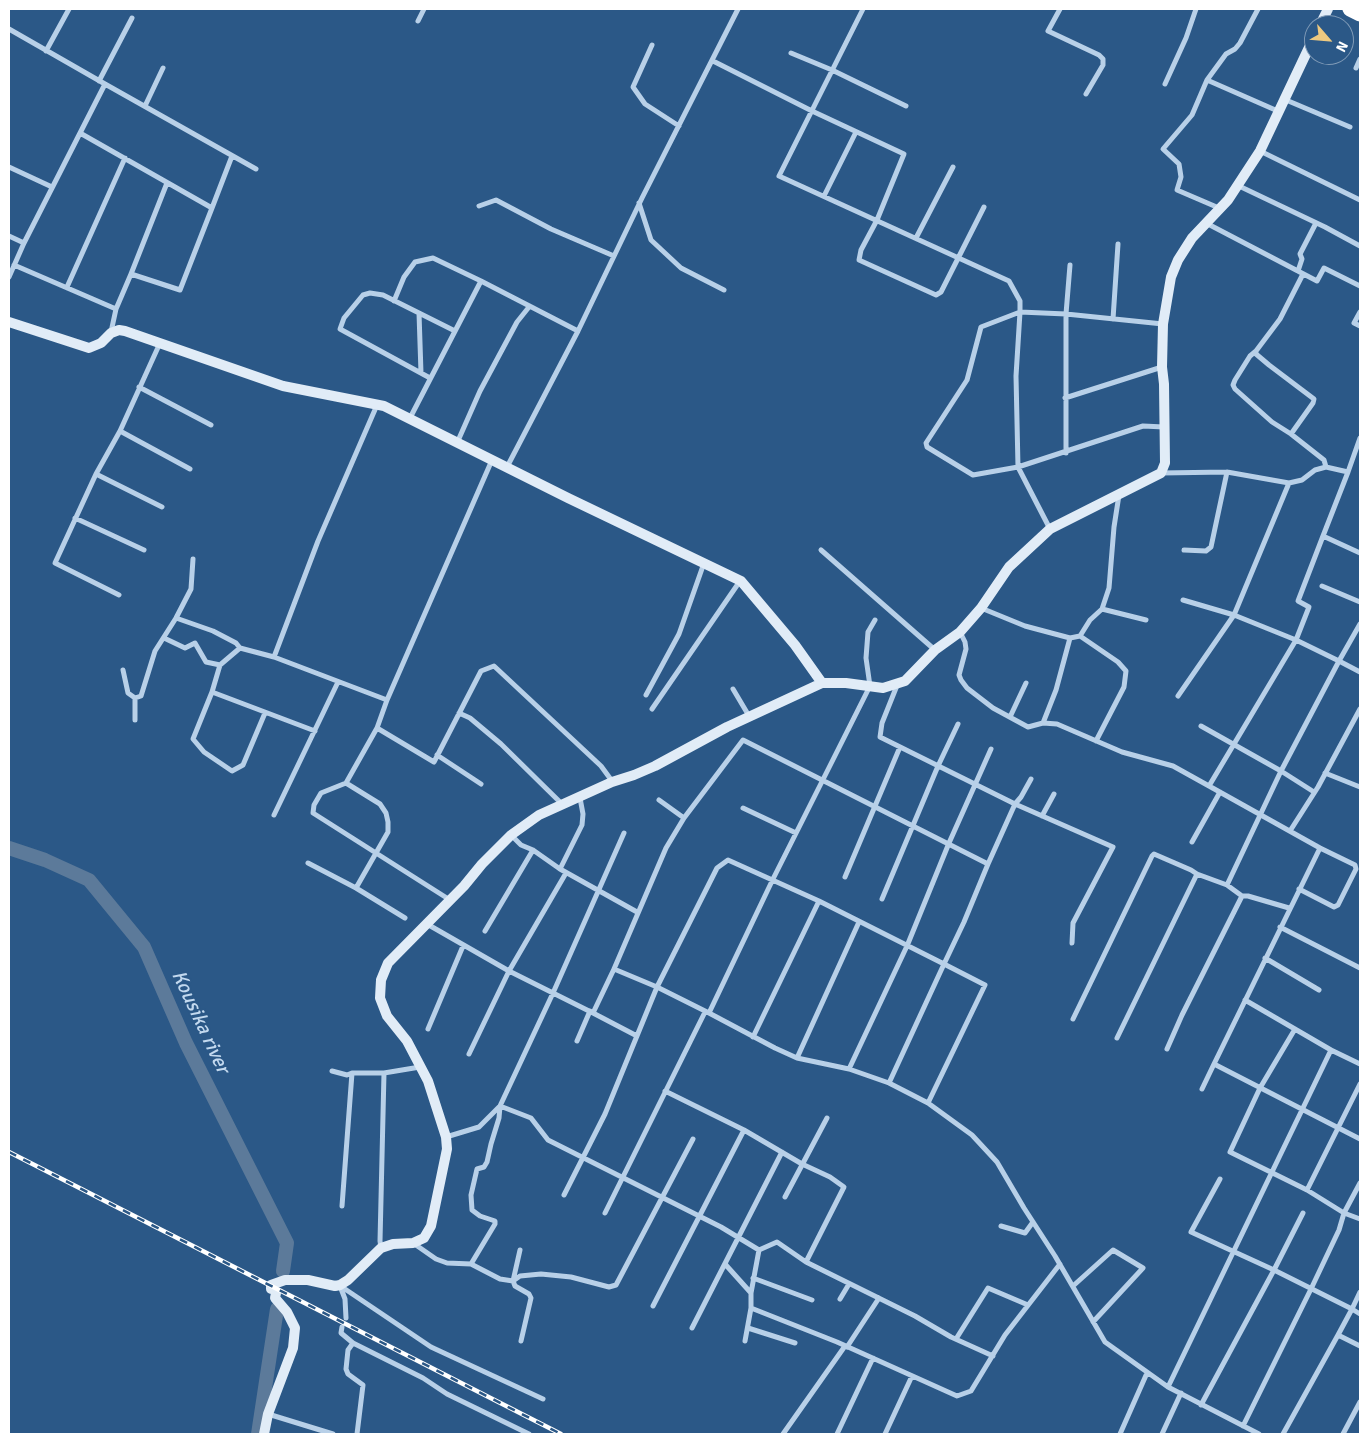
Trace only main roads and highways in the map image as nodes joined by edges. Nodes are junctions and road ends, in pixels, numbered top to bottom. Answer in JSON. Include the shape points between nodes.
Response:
{"nodes":[{"id":1,"x":1350,"y":9,"type":"edge"},
{"id":2,"x":1360,"y":14,"type":"edge"}],
"edges":[{"from":1,"to":2,"type":"highway"}]}
